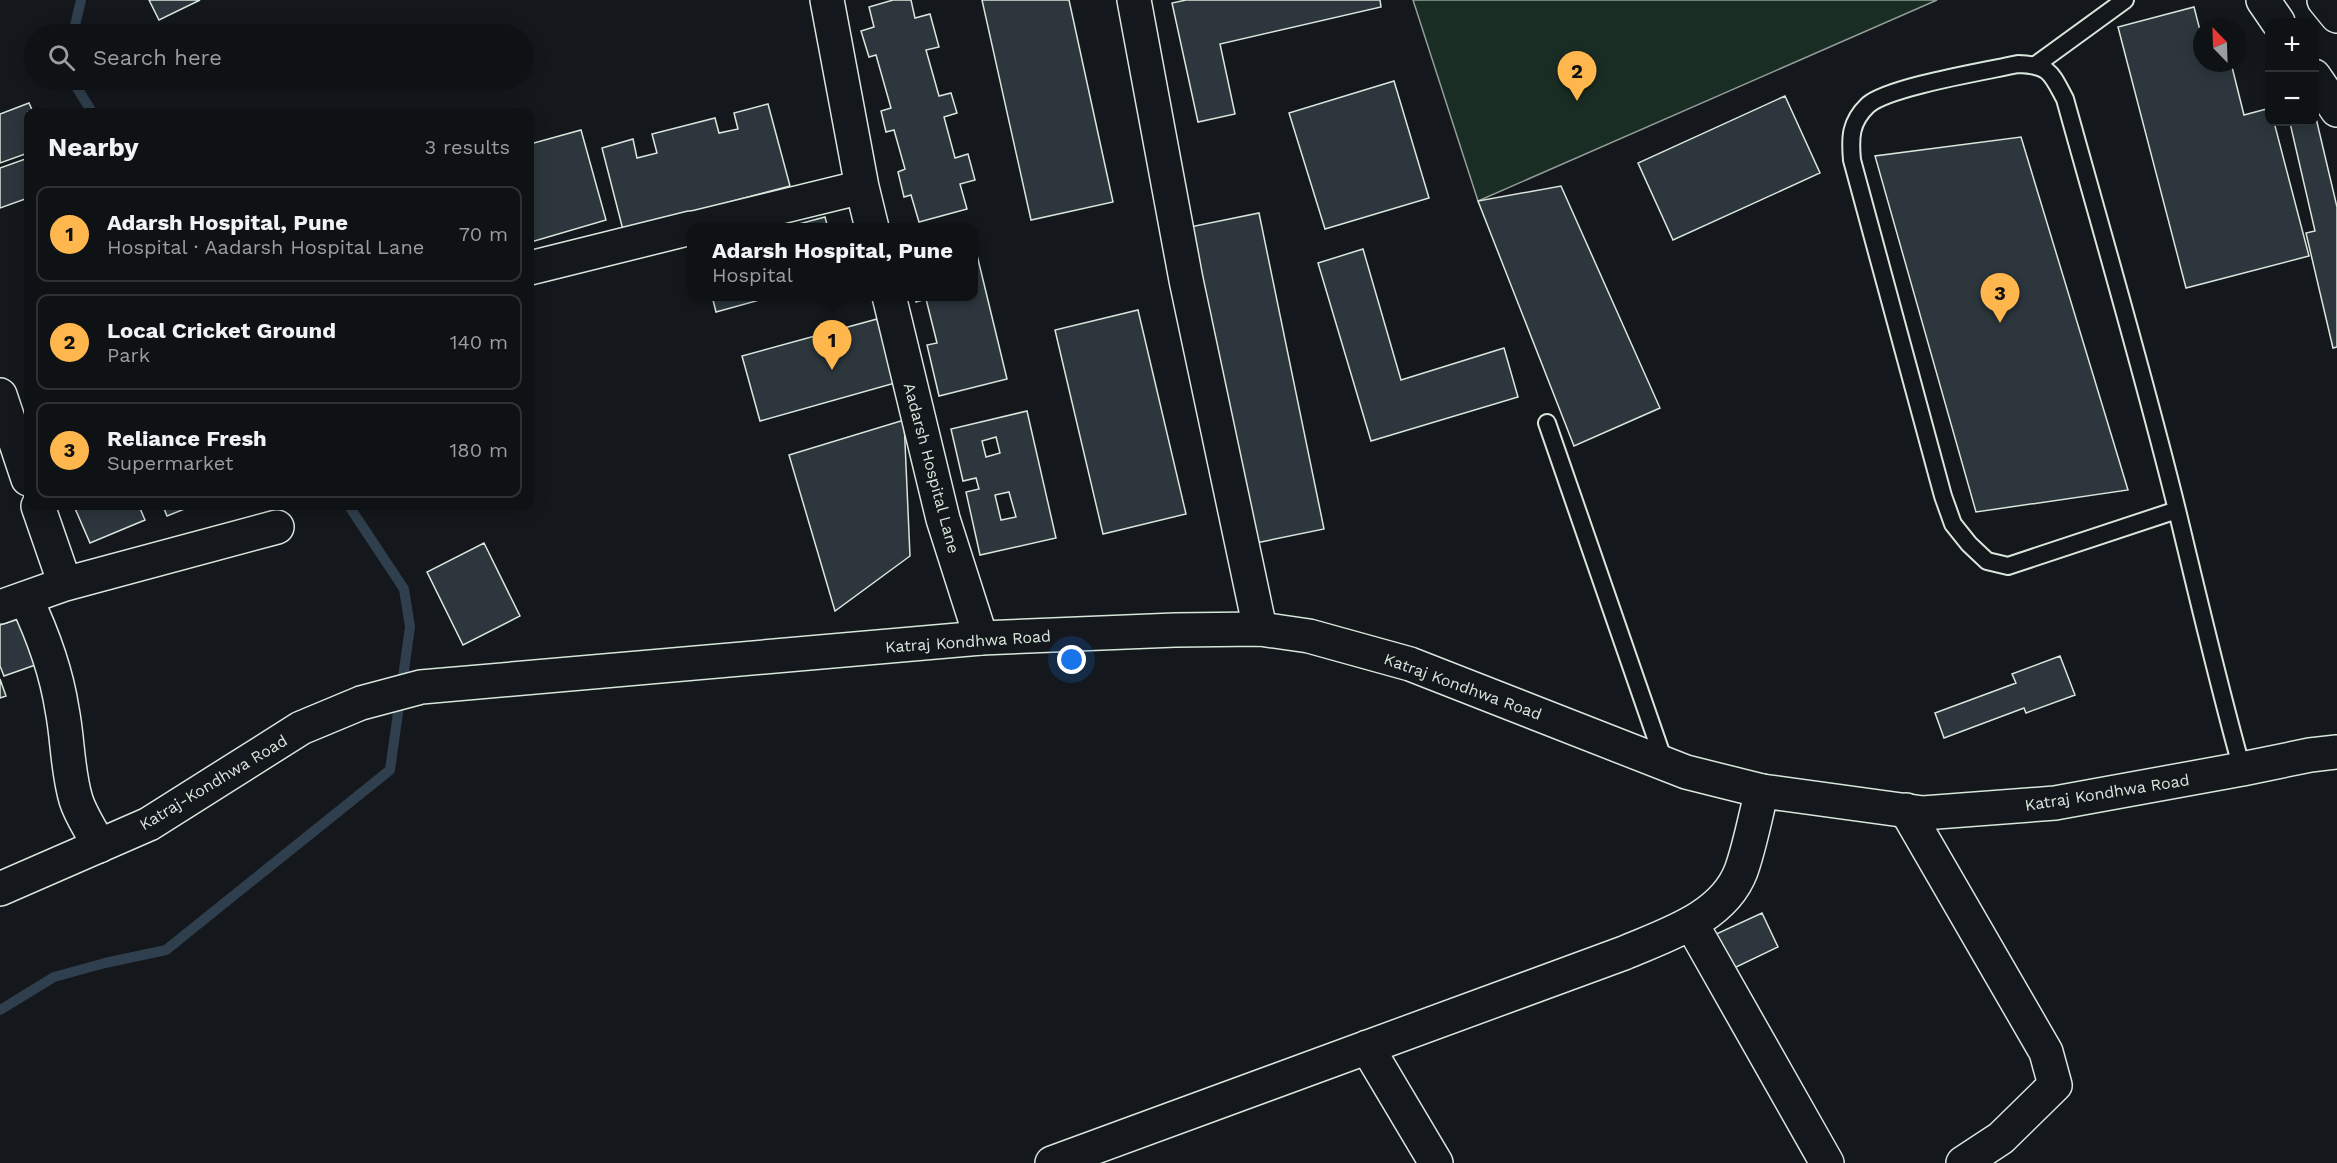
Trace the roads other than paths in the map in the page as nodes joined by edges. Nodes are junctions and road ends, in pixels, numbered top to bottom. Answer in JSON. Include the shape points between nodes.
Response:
{"nodes":[{"id":1,"x":827,"y":0,"type":"edge"},
{"id":2,"x":1134,"y":0,"type":"edge"},
{"id":3,"x":2125,"y":0,"type":"edge"},
{"id":4,"x":2263,"y":0,"type":"edge"},
{"id":5,"x":2324,"y":0,"type":"edge"},
{"id":6,"x":2337,"y":16,"type":"edge"},
{"id":7,"x":2275,"y":18,"type":"edge"},
{"id":8,"x":2037,"y":64,"type":"junction"},
{"id":9,"x":2319,"y":83,"type":"edge"},
{"id":10,"x":2337,"y":110,"type":"edge"},
{"id":11,"x":862,"y":187,"type":"junction"},
{"id":12,"x":714,"y":223,"type":"edge"},
{"id":13,"x":871,"y":223,"type":"edge"},
{"id":14,"x":687,"y":229,"type":"edge"},
{"id":15,"x":534,"y":267,"type":"edge"},
{"id":16,"x":890,"y":301,"type":"edge"},
{"id":17,"x":0,"y":395,"type":"edge"},
{"id":18,"x":1547,"y":423,"type":"dead end"},
{"id":19,"x":24,"y":467,"type":"edge"},
{"id":20,"x":39,"y":510,"type":"edge"},
{"id":21,"x":2177,"y":510,"type":"junction"},
{"id":22,"x":277,"y":527,"type":"dead end"},
{"id":23,"x":65,"y":584,"type":"junction"},
{"id":24,"x":13,"y":603,"type":"edge"},
{"id":25,"x":1260,"y":629,"type":"junction"},
{"id":26,"x":981,"y":638,"type":"junction"},
{"id":27,"x":361,"y":703,"type":"joint"},
{"id":28,"x":2337,"y":752,"type":"edge"},
{"id":29,"x":1666,"y":764,"type":"junction"},
{"id":30,"x":2242,"y":769,"type":"junction"},
{"id":31,"x":1762,"y":791,"type":"junction"},
{"id":32,"x":1906,"y":810,"type":"junction"},
{"id":33,"x":99,"y":846,"type":"junction"},
{"id":34,"x":0,"y":889,"type":"edge"},
{"id":35,"x":1691,"y":923,"type":"junction"},
{"id":36,"x":1367,"y":1047,"type":"junction"},
{"id":37,"x":1052,"y":1163,"type":"edge"},
{"id":38,"x":1436,"y":1163,"type":"edge"},
{"id":39,"x":1827,"y":1163,"type":"edge"},
{"id":40,"x":1963,"y":1163,"type":"edge"}],
"edges":[{"from":1,"to":11,"type":"main road"},
{"from":2,"to":25,"type":"main road","via":[[1186,280]]},
{"from":3,"to":8,"type":"lane"},
{"from":4,"to":7,"type":"main road"},
{"from":5,"to":6,"type":"main road"},
{"from":8,"to":21,"type":"lane","via":[[2052,75],[2065,99]]},
{"from":8,"to":21,"type":"lane","via":[[2018,64],[1888,93],[1869,104],[1850,135],[1852,160],[1943,496],[1953,524],[1969,544],[1987,561],[2008,566]]},
{"from":9,"to":10,"type":"main road"},
{"from":11,"to":12,"type":"main road"},
{"from":11,"to":13,"type":"main road"},
{"from":14,"to":15,"type":"main road"},
{"from":16,"to":26,"type":"main road","name":"Aadarsh Hospital Lane","via":[[943,519]]},
{"from":17,"to":19,"type":"main road"},
{"from":18,"to":29,"type":"lane"},
{"from":20,"to":23,"type":"main road"},
{"from":21,"to":30,"type":"lane"},
{"from":22,"to":23,"type":"main road"},
{"from":23,"to":24,"type":"main road"},
{"from":24,"to":33,"type":"main road","via":[[42,633],[63,710],[69,770],[77,802]]},
{"from":25,"to":26,"type":"main road","name":"Katraj Kondhwa Road"},
{"from":25,"to":29,"type":"main road","name":"Katraj Kondhwa Road","via":[[1309,636],[1410,664]]},
{"from":26,"to":27,"type":"main road","name":"Katraj Kondhwa Road","via":[[421,687]]},
{"from":27,"to":33,"type":"main road","name":"Katraj-Kondhwa Road","via":[[301,728],[148,824]]},
{"from":28,"to":30,"type":"main road","name":"Katraj Kondhwa Road"},
{"from":29,"to":31,"type":"main road","name":"Katraj Kondhwa Road"},
{"from":30,"to":32,"type":"main road","name":"Katraj Kondhwa Road","via":[[2055,804],[1923,813]]},
{"from":31,"to":32,"type":"main road","name":"Katraj Kondhwa Road"},
{"from":31,"to":35,"type":"main road","via":[[1740,873],[1719,904]]},
{"from":32,"to":40,"type":"main road","via":[[2046,1052],[2055,1085],[2001,1138]]},
{"from":33,"to":34,"type":"main road","name":"Katraj-Kondhwa Road"},
{"from":35,"to":36,"type":"main road","via":[[1624,953]]},
{"from":35,"to":39,"type":"main road"},
{"from":36,"to":37,"type":"main road"},
{"from":36,"to":38,"type":"main road"}]}
